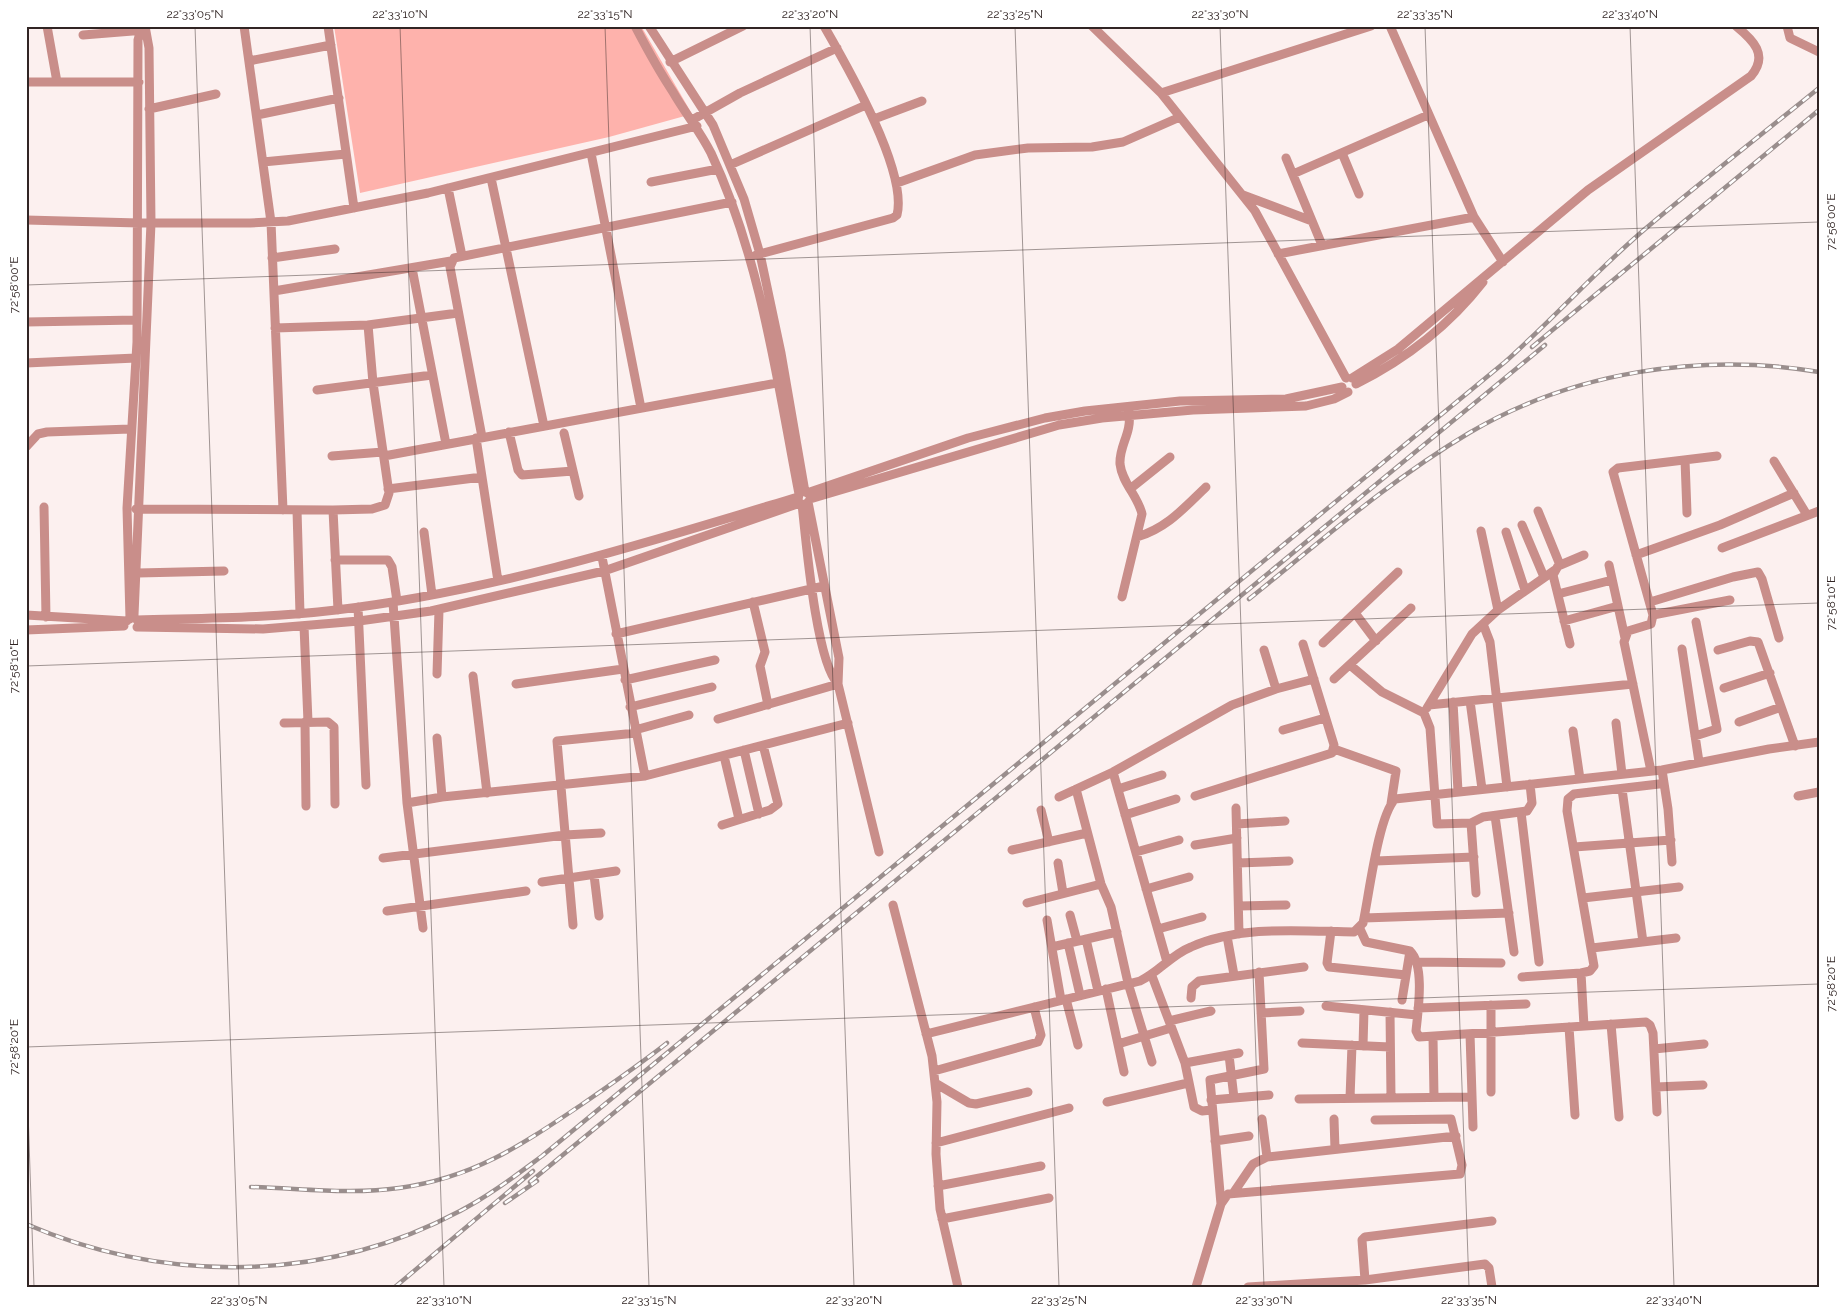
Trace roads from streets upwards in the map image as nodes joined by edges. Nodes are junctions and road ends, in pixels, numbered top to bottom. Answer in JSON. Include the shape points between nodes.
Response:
{"nodes":[{"id":1,"x":47,"y":26,"type":"edge"},
{"id":2,"x":244,"y":26,"type":"edge"},
{"id":3,"x":328,"y":26,"type":"edge"},
{"id":4,"x":635,"y":26,"type":"edge"},
{"id":5,"x":649,"y":26,"type":"edge"},
{"id":6,"x":743,"y":26,"type":"edge"},
{"id":7,"x":824,"y":26,"type":"edge"},
{"id":8,"x":1092,"y":26,"type":"edge"},
{"id":9,"x":1371,"y":26,"type":"edge"},
{"id":10,"x":1390,"y":26,"type":"edge"},
{"id":11,"x":1736,"y":26,"type":"edge"},
{"id":12,"x":1787,"y":26,"type":"edge"},
{"id":13,"x":144,"y":28,"type":"edge"},
{"id":14,"x":83,"y":35,"type":"dead end"},
{"id":15,"x":331,"y":45,"type":"junction"},
{"id":16,"x":837,"y":48,"type":"junction"},
{"id":17,"x":1819,"y":52,"type":"edge"},
{"id":18,"x":249,"y":61,"type":"junction"},
{"id":19,"x":670,"y":62,"type":"junction"},
{"id":20,"x":26,"y":82,"type":"edge"},
{"id":21,"x":56,"y":82,"type":"junction"},
{"id":22,"x":139,"y":82,"type":"junction"},
{"id":23,"x":1161,"y":93,"type":"junction"},
{"id":24,"x":216,"y":94,"type":"dead end"},
{"id":25,"x":338,"y":98,"type":"junction"},
{"id":26,"x":922,"y":101,"type":"dead end"},
{"id":27,"x":866,"y":104,"type":"junction"},
{"id":28,"x":149,"y":109,"type":"junction"},
{"id":29,"x":706,"y":112,"type":"junction"},
{"id":30,"x":1428,"y":114,"type":"junction"},
{"id":31,"x":257,"y":115,"type":"junction"},
{"id":32,"x":1180,"y":117,"type":"junction"},
{"id":33,"x":874,"y":119,"type":"junction"},
{"id":34,"x":694,"y":123,"type":"junction"},
{"id":35,"x":1342,"y":152,"type":"junction"},
{"id":36,"x":591,"y":153,"type":"junction"},
{"id":37,"x":346,"y":154,"type":"junction"},
{"id":38,"x":1286,"y":158,"type":"dead end"},
{"id":39,"x":263,"y":162,"type":"junction"},
{"id":40,"x":730,"y":165,"type":"junction"},
{"id":41,"x":718,"y":169,"type":"junction"},
{"id":42,"x":1292,"y":174,"type":"junction"},
{"id":43,"x":491,"y":178,"type":"junction"},
{"id":44,"x":651,"y":182,"type":"dead end"},
{"id":45,"x":897,"y":183,"type":"junction"},
{"id":46,"x":448,"y":188,"type":"junction"},
{"id":47,"x":1359,"y":194,"type":"dead end"},
{"id":48,"x":1243,"y":195,"type":"junction"},
{"id":49,"x":732,"y":202,"type":"junction"},
{"id":50,"x":354,"y":208,"type":"junction"},
{"id":51,"x":1474,"y":217,"type":"junction"},
{"id":52,"x":26,"y":220,"type":"edge"},
{"id":53,"x":1312,"y":221,"type":"junction"},
{"id":54,"x":271,"y":222,"type":"junction"},
{"id":55,"x":138,"y":223,"type":"junction"},
{"id":56,"x":151,"y":223,"type":"junction"},
{"id":57,"x":606,"y":228,"type":"junction"},
{"id":58,"x":1322,"y":246,"type":"junction"},
{"id":59,"x":506,"y":248,"type":"junction"},
{"id":60,"x":335,"y":249,"type":"dead end"},
{"id":61,"x":760,"y":254,"type":"junction"},
{"id":62,"x":1278,"y":254,"type":"junction"},
{"id":63,"x":462,"y":256,"type":"junction"},
{"id":64,"x":749,"y":257,"type":"junction"},
{"id":65,"x":272,"y":258,"type":"junction"},
{"id":66,"x":451,"y":261,"type":"junction"},
{"id":67,"x":1502,"y":262,"type":"junction"},
{"id":68,"x":412,"y":268,"type":"junction"},
{"id":69,"x":274,"y":291,"type":"junction"},
{"id":70,"x":458,"y":313,"type":"junction"},
{"id":71,"x":422,"y":317,"type":"junction"},
{"id":72,"x":137,"y":320,"type":"junction"},
{"id":73,"x":26,"y":322,"type":"edge"},
{"id":74,"x":368,"y":325,"type":"junction"},
{"id":75,"x":275,"y":328,"type":"junction"},
{"id":76,"x":136,"y":358,"type":"junction"},
{"id":77,"x":26,"y":363,"type":"edge"},
{"id":78,"x":432,"y":375,"type":"junction"},
{"id":79,"x":1351,"y":380,"type":"junction"},
{"id":80,"x":782,"y":382,"type":"junction"},
{"id":81,"x":373,"y":383,"type":"junction"},
{"id":82,"x":316,"y":390,"type":"dead end"},
{"id":83,"x":1345,"y":390,"type":"junction"},
{"id":84,"x":641,"y":408,"type":"junction"},
{"id":85,"x":1129,"y":411,"type":"junction"},
{"id":86,"x":544,"y":426,"type":"junction"},
{"id":87,"x":130,"y":429,"type":"junction"},
{"id":88,"x":509,"y":432,"type":"junction"},
{"id":89,"x":564,"y":433,"type":"dead end"},
{"id":90,"x":479,"y":438,"type":"junction"},
{"id":91,"x":446,"y":444,"type":"junction"},
{"id":92,"x":26,"y":447,"type":"edge"},
{"id":93,"x":384,"y":454,"type":"junction"},
{"id":94,"x":332,"y":456,"type":"dead end"},
{"id":95,"x":1717,"y":456,"type":"dead end"},
{"id":96,"x":1170,"y":457,"type":"dead end"},
{"id":97,"x":1685,"y":460,"type":"junction"},
{"id":98,"x":1774,"y":461,"type":"dead end"},
{"id":99,"x":573,"y":471,"type":"junction"},
{"id":100,"x":482,"y":477,"type":"junction"},
{"id":101,"x":1206,"y":487,"type":"dead end"},
{"id":102,"x":1130,"y":488,"type":"junction"},
{"id":103,"x":388,"y":490,"type":"junction"},
{"id":104,"x":1794,"y":493,"type":"junction"},
{"id":105,"x":578,"y":496,"type":"dead end"},
{"id":106,"x":804,"y":498,"type":"junction"},
{"id":107,"x":44,"y":507,"type":"dead end"},
{"id":108,"x":127,"y":508,"type":"junction"},
{"id":109,"x":140,"y":509,"type":"junction"},
{"id":110,"x":283,"y":510,"type":"junction"},
{"id":111,"x":297,"y":510,"type":"junction"},
{"id":112,"x":333,"y":510,"type":"junction"},
{"id":113,"x":1538,"y":511,"type":"dead end"},
{"id":114,"x":1819,"y":511,"type":"edge"},
{"id":115,"x":1688,"y":513,"type":"dead end"},
{"id":116,"x":1807,"y":515,"type":"junction"},
{"id":117,"x":1522,"y":525,"type":"dead end"},
{"id":118,"x":1482,"y":531,"type":"dead end"},
{"id":119,"x":424,"y":532,"type":"dead end"},
{"id":120,"x":1506,"y":532,"type":"dead end"},
{"id":121,"x":1137,"y":537,"type":"junction"},
{"id":122,"x":1722,"y":548,"type":"dead end"},
{"id":123,"x":1584,"y":555,"type":"dead end"},
{"id":124,"x":1636,"y":555,"type":"junction"},
{"id":125,"x":602,"y":556,"type":"junction"},
{"id":126,"x":335,"y":560,"type":"junction"},
{"id":127,"x":1609,"y":565,"type":"dead end"},
{"id":128,"x":1557,"y":567,"type":"junction"},
{"id":129,"x":224,"y":571,"type":"dead end"},
{"id":130,"x":604,"y":571,"type":"junction"},
{"id":131,"x":1398,"y":572,"type":"dead end"},
{"id":132,"x":138,"y":573,"type":"junction"},
{"id":133,"x":1544,"y":577,"type":"junction"},
{"id":134,"x":1612,"y":580,"type":"junction"},
{"id":135,"x":498,"y":581,"type":"junction"},
{"id":136,"x":824,"y":586,"type":"junction"},
{"id":137,"x":812,"y":588,"type":"junction"},
{"id":138,"x":1525,"y":590,"type":"junction"},
{"id":139,"x":1558,"y":594,"type":"junction"},
{"id":140,"x":432,"y":595,"type":"junction"},
{"id":141,"x":1122,"y":597,"type":"dead end"},
{"id":142,"x":1730,"y":600,"type":"dead end"},
{"id":143,"x":395,"y":602,"type":"junction"},
{"id":144,"x":753,"y":602,"type":"junction"},
{"id":145,"x":1650,"y":602,"type":"junction"},
{"id":146,"x":1618,"y":606,"type":"junction"},
{"id":147,"x":358,"y":607,"type":"junction"},
{"id":148,"x":1411,"y":608,"type":"dead end"},
{"id":149,"x":338,"y":610,"type":"junction"},
{"id":150,"x":439,"y":610,"type":"junction"},
{"id":151,"x":1498,"y":610,"type":"junction"},
{"id":152,"x":1355,"y":613,"type":"junction"},
{"id":153,"x":300,"y":614,"type":"junction"},
{"id":154,"x":1653,"y":615,"type":"junction"},
{"id":155,"x":26,"y":616,"type":"edge"},
{"id":156,"x":46,"y":616,"type":"junction"},
{"id":157,"x":394,"y":617,"type":"junction"},
{"id":158,"x":1564,"y":620,"type":"junction"},
{"id":159,"x":359,"y":621,"type":"junction"},
{"id":160,"x":132,"y":622,"type":"junction"},
{"id":161,"x":1696,"y":622,"type":"dead end"},
{"id":162,"x":1483,"y":624,"type":"junction"},
{"id":163,"x":304,"y":626,"type":"junction"},
{"id":164,"x":26,"y":630,"type":"edge"},
{"id":165,"x":616,"y":634,"type":"junction"},
{"id":166,"x":1625,"y":638,"type":"junction"},
{"id":167,"x":1779,"y":638,"type":"dead end"},
{"id":168,"x":1376,"y":641,"type":"junction"},
{"id":169,"x":1323,"y":643,"type":"dead end"},
{"id":170,"x":1303,"y":644,"type":"dead end"},
{"id":171,"x":1570,"y":644,"type":"dead end"},
{"id":172,"x":1682,"y":648,"type":"dead end"},
{"id":173,"x":1264,"y":650,"type":"dead end"},
{"id":174,"x":1718,"y":650,"type":"dead end"},
{"id":175,"x":715,"y":660,"type":"dead end"},
{"id":176,"x":1350,"y":665,"type":"junction"},
{"id":177,"x":623,"y":669,"type":"junction"},
{"id":178,"x":1770,"y":673,"type":"junction"},
{"id":179,"x":437,"y":674,"type":"dead end"},
{"id":180,"x":472,"y":676,"type":"dead end"},
{"id":181,"x":1334,"y":679,"type":"dead end"},
{"id":182,"x":625,"y":680,"type":"junction"},
{"id":183,"x":1314,"y":680,"type":"junction"},
{"id":184,"x":516,"y":684,"type":"dead end"},
{"id":185,"x":838,"y":684,"type":"junction"},
{"id":186,"x":1633,"y":684,"type":"junction"},
{"id":187,"x":712,"y":687,"type":"dead end"},
{"id":188,"x":1724,"y":688,"type":"dead end"},
{"id":189,"x":1276,"y":689,"type":"junction"},
{"id":190,"x":1497,"y":698,"type":"junction"},
{"id":191,"x":1470,"y":701,"type":"junction"},
{"id":192,"x":1453,"y":702,"type":"junction"},
{"id":193,"x":768,"y":704,"type":"junction"},
{"id":194,"x":630,"y":707,"type":"junction"},
{"id":195,"x":1781,"y":707,"type":"junction"},
{"id":196,"x":1427,"y":709,"type":"junction"},
{"id":197,"x":689,"y":715,"type":"dead end"},
{"id":198,"x":1325,"y":718,"type":"junction"},
{"id":199,"x":718,"y":720,"type":"dead end"},
{"id":200,"x":306,"y":722,"type":"junction"},
{"id":201,"x":1739,"y":722,"type":"dead end"},
{"id":202,"x":284,"y":723,"type":"dead end"},
{"id":203,"x":848,"y":723,"type":"junction"},
{"id":204,"x":1616,"y":723,"type":"dead end"},
{"id":205,"x":1283,"y":730,"type":"dead end"},
{"id":206,"x":1573,"y":731,"type":"dead end"},
{"id":207,"x":635,"y":732,"type":"junction"},
{"id":208,"x":1695,"y":736,"type":"junction"},
{"id":209,"x":437,"y":738,"type":"dead end"},
{"id":210,"x":1819,"y":742,"type":"edge"},
{"id":211,"x":764,"y":745,"type":"junction"},
{"id":212,"x":1795,"y":746,"type":"junction"},
{"id":213,"x":1334,"y":749,"type":"junction"},
{"id":214,"x":744,"y":750,"type":"junction"},
{"id":215,"x":724,"y":756,"type":"junction"},
{"id":216,"x":1699,"y":762,"type":"junction"},
{"id":217,"x":1662,"y":770,"type":"junction"},
{"id":218,"x":1651,"y":771,"type":"junction"},
{"id":219,"x":1112,"y":772,"type":"junction"},
{"id":220,"x":1622,"y":774,"type":"junction"},
{"id":221,"x":1162,"y":775,"type":"dead end"},
{"id":222,"x":644,"y":776,"type":"junction"},
{"id":223,"x":1580,"y":779,"type":"junction"},
{"id":224,"x":1530,"y":784,"type":"junction"},
{"id":225,"x":1659,"y":784,"type":"dead end"},
{"id":226,"x":366,"y":785,"type":"dead end"},
{"id":227,"x":561,"y":785,"type":"junction"},
{"id":228,"x":1507,"y":787,"type":"junction"},
{"id":229,"x":1076,"y":789,"type":"junction"},
{"id":230,"x":1118,"y":789,"type":"junction"},
{"id":231,"x":1482,"y":789,"type":"junction"},
{"id":232,"x":1622,"y":790,"type":"junction"},
{"id":233,"x":1458,"y":791,"type":"junction"},
{"id":234,"x":1819,"y":792,"type":"edge"},
{"id":235,"x":487,"y":793,"type":"junction"},
{"id":236,"x":1435,"y":794,"type":"junction"},
{"id":237,"x":1195,"y":796,"type":"dead end"},
{"id":238,"x":1798,"y":796,"type":"dead end"},
{"id":239,"x":442,"y":797,"type":"junction"},
{"id":240,"x":1059,"y":798,"type":"dead end"},
{"id":241,"x":1176,"y":799,"type":"dead end"},
{"id":242,"x":406,"y":803,"type":"junction"},
{"id":243,"x":335,"y":804,"type":"dead end"},
{"id":244,"x":1391,"y":804,"type":"junction"},
{"id":245,"x":306,"y":806,"type":"dead end"},
{"id":246,"x":1236,"y":808,"type":"dead end"},
{"id":247,"x":1041,"y":810,"type":"dead end"},
{"id":248,"x":1521,"y":812,"type":"junction"},
{"id":249,"x":759,"y":814,"type":"junction"},
{"id":250,"x":1125,"y":815,"type":"junction"},
{"id":251,"x":1495,"y":816,"type":"junction"},
{"id":252,"x":739,"y":820,"type":"junction"},
{"id":253,"x":1285,"y":821,"type":"dead end"},
{"id":254,"x":1471,"y":823,"type":"junction"},
{"id":255,"x":1237,"y":824,"type":"junction"},
{"id":256,"x":722,"y":825,"type":"dead end"},
{"id":257,"x":601,"y":833,"type":"dead end"},
{"id":258,"x":1087,"y":834,"type":"junction"},
{"id":259,"x":565,"y":835,"type":"junction"},
{"id":260,"x":1237,"y":838,"type":"junction"},
{"id":261,"x":1179,"y":840,"type":"dead end"},
{"id":262,"x":1671,"y":840,"type":"junction"},
{"id":263,"x":1049,"y":842,"type":"junction"},
{"id":264,"x":1630,"y":843,"type":"junction"},
{"id":265,"x":1195,"y":845,"type":"dead end"},
{"id":266,"x":1574,"y":847,"type":"junction"},
{"id":267,"x":1012,"y":850,"type":"dead end"},
{"id":268,"x":879,"y":852,"type":"dead end"},
{"id":269,"x":1136,"y":852,"type":"junction"},
{"id":270,"x":413,"y":856,"type":"junction"},
{"id":271,"x":1474,"y":857,"type":"junction"},
{"id":272,"x":383,"y":858,"type":"dead end"},
{"id":273,"x":1289,"y":861,"type":"dead end"},
{"id":274,"x":1376,"y":861,"type":"junction"},
{"id":275,"x":1672,"y":862,"type":"dead end"},
{"id":276,"x":1058,"y":863,"type":"dead end"},
{"id":277,"x":1238,"y":863,"type":"junction"},
{"id":278,"x":616,"y":871,"type":"dead end"},
{"id":279,"x":594,"y":875,"type":"junction"},
{"id":280,"x":1189,"y":877,"type":"dead end"},
{"id":281,"x":569,"y":879,"type":"junction"},
{"id":282,"x":542,"y":882,"type":"dead end"},
{"id":283,"x":1101,"y":884,"type":"junction"},
{"id":284,"x":1679,"y":887,"type":"dead end"},
{"id":285,"x":1146,"y":889,"type":"junction"},
{"id":286,"x":526,"y":891,"type":"dead end"},
{"id":287,"x":1636,"y":892,"type":"junction"},
{"id":288,"x":1063,"y":893,"type":"junction"},
{"id":289,"x":1476,"y":893,"type":"dead end"},
{"id":290,"x":1583,"y":898,"type":"junction"},
{"id":291,"x":1027,"y":903,"type":"dead end"},
{"id":292,"x":893,"y":905,"type":"dead end"},
{"id":293,"x":1286,"y":905,"type":"dead end"},
{"id":294,"x":420,"y":906,"type":"junction"},
{"id":295,"x":1239,"y":906,"type":"junction"},
{"id":296,"x":387,"y":911,"type":"dead end"},
{"id":297,"x":1508,"y":912,"type":"junction"},
{"id":298,"x":1070,"y":915,"type":"dead end"},
{"id":299,"x":598,"y":916,"type":"dead end"},
{"id":300,"x":1202,"y":917,"type":"dead end"},
{"id":301,"x":1364,"y":918,"type":"junction"},
{"id":302,"x":1047,"y":920,"type":"dead end"},
{"id":303,"x":574,"y":925,"type":"dead end"},
{"id":304,"x":423,"y":928,"type":"dead end"},
{"id":305,"x":1158,"y":929,"type":"junction"},
{"id":306,"x":1360,"y":929,"type":"junction"},
{"id":307,"x":1331,"y":931,"type":"junction"},
{"id":308,"x":1117,"y":932,"type":"junction"},
{"id":309,"x":1240,"y":934,"type":"junction"},
{"id":310,"x":1227,"y":936,"type":"junction"},
{"id":311,"x":1676,"y":938,"type":"dead end"},
{"id":312,"x":1077,"y":941,"type":"junction"},
{"id":313,"x":1643,"y":942,"type":"junction"},
{"id":314,"x":1052,"y":947,"type":"junction"},
{"id":315,"x":1592,"y":948,"type":"junction"},
{"id":316,"x":1410,"y":951,"type":"junction"},
{"id":317,"x":1514,"y":952,"type":"dead end"},
{"id":318,"x":1167,"y":962,"type":"junction"},
{"id":319,"x":1417,"y":962,"type":"junction"},
{"id":320,"x":1540,"y":962,"type":"dead end"},
{"id":321,"x":1501,"y":963,"type":"dead end"},
{"id":322,"x":1304,"y":967,"type":"dead end"},
{"id":323,"x":1258,"y":972,"type":"junction"},
{"id":324,"x":1581,"y":973,"type":"junction"},
{"id":325,"x":1406,"y":975,"type":"junction"},
{"id":326,"x":1152,"y":976,"type":"junction"},
{"id":327,"x":1234,"y":976,"type":"junction"},
{"id":328,"x":1522,"y":977,"type":"dead end"},
{"id":329,"x":1128,"y":983,"type":"junction"},
{"id":330,"x":1102,"y":990,"type":"junction"},
{"id":331,"x":1080,"y":995,"type":"junction"},
{"id":332,"x":1191,"y":998,"type":"dead end"},
{"id":333,"x":1063,"y":999,"type":"junction"},
{"id":334,"x":1402,"y":1000,"type":"dead end"},
{"id":335,"x":1526,"y":1004,"type":"dead end"},
{"id":336,"x":1491,"y":1005,"type":"junction"},
{"id":337,"x":1326,"y":1006,"type":"dead end"},
{"id":338,"x":1034,"y":1007,"type":"junction"},
{"id":339,"x":1364,"y":1010,"type":"junction"},
{"id":340,"x":1211,"y":1011,"type":"dead end"},
{"id":341,"x":1300,"y":1011,"type":"dead end"},
{"id":342,"x":1390,"y":1012,"type":"junction"},
{"id":343,"x":1417,"y":1012,"type":"junction"},
{"id":344,"x":1261,"y":1013,"type":"junction"},
{"id":345,"x":1610,"y":1024,"type":"junction"},
{"id":346,"x":1170,"y":1025,"type":"junction"},
{"id":347,"x":1584,"y":1026,"type":"junction"},
{"id":348,"x":1569,"y":1027,"type":"junction"},
{"id":349,"x":1491,"y":1033,"type":"junction"},
{"id":350,"x":926,"y":1034,"type":"junction"},
{"id":351,"x":1470,"y":1034,"type":"junction"},
{"id":352,"x":1145,"y":1036,"type":"junction"},
{"id":353,"x":1433,"y":1037,"type":"junction"},
{"id":354,"x":1302,"y":1043,"type":"dead end"},
{"id":355,"x":1118,"y":1044,"type":"junction"},
{"id":356,"x":1704,"y":1044,"type":"dead end"},
{"id":357,"x":1078,"y":1046,"type":"dead end"},
{"id":358,"x":1352,"y":1046,"type":"junction"},
{"id":359,"x":1362,"y":1046,"type":"junction"},
{"id":360,"x":1390,"y":1047,"type":"junction"},
{"id":361,"x":1654,"y":1049,"type":"junction"},
{"id":362,"x":1239,"y":1053,"type":"dead end"},
{"id":363,"x":1229,"y":1055,"type":"junction"},
{"id":364,"x":1152,"y":1062,"type":"dead end"},
{"id":365,"x":1184,"y":1063,"type":"junction"},
{"id":366,"x":934,"y":1071,"type":"junction"},
{"id":367,"x":1124,"y":1072,"type":"dead end"},
{"id":368,"x":1231,"y":1075,"type":"junction"},
{"id":369,"x":935,"y":1083,"type":"junction"},
{"id":370,"x":1188,"y":1083,"type":"junction"},
{"id":371,"x":1703,"y":1085,"type":"dead end"},
{"id":372,"x":1656,"y":1087,"type":"junction"},
{"id":373,"x":1028,"y":1092,"type":"dead end"},
{"id":374,"x":1491,"y":1092,"type":"dead end"},
{"id":375,"x":1270,"y":1095,"type":"dead end"},
{"id":376,"x":1391,"y":1097,"type":"junction"},
{"id":377,"x":1434,"y":1097,"type":"junction"},
{"id":378,"x":1472,"y":1097,"type":"junction"},
{"id":379,"x":1234,"y":1098,"type":"junction"},
{"id":380,"x":1350,"y":1098,"type":"junction"},
{"id":381,"x":1299,"y":1099,"type":"dead end"},
{"id":382,"x":1212,"y":1100,"type":"junction"},
{"id":383,"x":1107,"y":1102,"type":"dead end"},
{"id":384,"x":1069,"y":1108,"type":"dead end"},
{"id":385,"x":1212,"y":1110,"type":"junction"},
{"id":386,"x":1658,"y":1112,"type":"dead end"},
{"id":387,"x":1575,"y":1115,"type":"dead end"},
{"id":388,"x":1618,"y":1117,"type":"dead end"},
{"id":389,"x":1262,"y":1119,"type":"dead end"},
{"id":390,"x":1334,"y":1119,"type":"dead end"},
{"id":391,"x":1375,"y":1120,"type":"dead end"},
{"id":392,"x":1473,"y":1127,"type":"dead end"},
{"id":393,"x":1249,"y":1136,"type":"dead end"},
{"id":394,"x":1456,"y":1136,"type":"junction"},
{"id":395,"x":1215,"y":1141,"type":"junction"},
{"id":396,"x":936,"y":1143,"type":"junction"},
{"id":397,"x":1334,"y":1150,"type":"junction"},
{"id":398,"x":1267,"y":1157,"type":"junction"},
{"id":399,"x":1040,"y":1166,"type":"dead end"},
{"id":400,"x":938,"y":1186,"type":"junction"},
{"id":401,"x":1234,"y":1192,"type":"junction"},
{"id":402,"x":1049,"y":1198,"type":"dead end"},
{"id":403,"x":1221,"y":1204,"type":"junction"},
{"id":404,"x":942,"y":1219,"type":"junction"},
{"id":405,"x":1492,"y":1221,"type":"dead end"},
{"id":406,"x":1365,"y":1280,"type":"junction"},
{"id":407,"x":1351,"y":1284,"type":"edge"},
{"id":408,"x":1277,"y":1285,"type":"edge"},
{"id":409,"x":958,"y":1287,"type":"edge"},
{"id":410,"x":1196,"y":1287,"type":"edge"},
{"id":411,"x":1248,"y":1287,"type":"edge"},
{"id":412,"x":1492,"y":1287,"type":"edge"}],
"edges":[{"from":1,"to":21,"type":"street"},
{"from":2,"to":18,"type":"street"},
{"from":3,"to":15,"type":"street"},
{"from":4,"to":34,"type":"street","via":[[673,94]]},
{"from":5,"to":19,"type":"street"},
{"from":6,"to":19,"type":"street"},
{"from":7,"to":16,"type":"street"},
{"from":8,"to":23,"type":"street"},
{"from":9,"to":23,"type":"street"},
{"from":10,"to":30,"type":"street"},
{"from":11,"to":67,"type":"street","via":[[1756,44],[1759,52],[1757,69],[1751,76],[1588,190]]},
{"from":12,"to":17,"type":"street","via":[[1790,38]]},
{"from":13,"to":14,"type":"street"},
{"from":13,"to":22,"type":"street","via":[[138,40]]},
{"from":13,"to":28,"type":"street","via":[[149,48]]},
{"from":15,"to":18,"type":"street"},
{"from":15,"to":25,"type":"street"},
{"from":16,"to":27,"type":"street"},
{"from":16,"to":29,"type":"street"},
{"from":18,"to":31,"type":"street"},
{"from":19,"to":29,"type":"street"},
{"from":20,"to":21,"type":"street"},
{"from":21,"to":22,"type":"street"},
{"from":22,"to":55,"type":"street"},
{"from":23,"to":32,"type":"street"},
{"from":24,"to":28,"type":"street"},
{"from":25,"to":31,"type":"street"},
{"from":25,"to":37,"type":"street"},
{"from":26,"to":33,"type":"street"},
{"from":27,"to":33,"type":"street"},
{"from":27,"to":40,"type":"street"},
{"from":28,"to":56,"type":"street"},
{"from":29,"to":34,"type":"street"},
{"from":29,"to":40,"type":"street"},
{"from":30,"to":35,"type":"street"},
{"from":30,"to":51,"type":"street"},
{"from":31,"to":39,"type":"street"},
{"from":32,"to":45,"type":"street","via":[[1123,142],[975,155]]},
{"from":32,"to":48,"type":"street"},
{"from":33,"to":45,"type":"street"},
{"from":34,"to":36,"type":"street"},
{"from":34,"to":41,"type":"street"},
{"from":35,"to":42,"type":"street"},
{"from":35,"to":47,"type":"street"},
{"from":36,"to":43,"type":"street"},
{"from":36,"to":57,"type":"street"},
{"from":37,"to":39,"type":"street"},
{"from":37,"to":50,"type":"street"},
{"from":38,"to":42,"type":"street"},
{"from":39,"to":54,"type":"street"},
{"from":40,"to":61,"type":"street"},
{"from":41,"to":44,"type":"street"},
{"from":41,"to":49,"type":"street"},
{"from":42,"to":53,"type":"street"},
{"from":43,"to":46,"type":"street"},
{"from":43,"to":59,"type":"street"},
{"from":45,"to":61,"type":"street","via":[[898,211],[893,218]]},
{"from":46,"to":50,"type":"street"},
{"from":46,"to":63,"type":"street"},
{"from":48,"to":53,"type":"street"},
{"from":48,"to":62,"type":"street"},
{"from":49,"to":57,"type":"street"},
{"from":49,"to":64,"type":"street"},
{"from":50,"to":54,"type":"street"},
{"from":51,"to":58,"type":"street"},
{"from":51,"to":67,"type":"street"},
{"from":52,"to":55,"type":"street"},
{"from":53,"to":58,"type":"street"},
{"from":54,"to":56,"type":"street"},
{"from":54,"to":65,"type":"street"},
{"from":55,"to":56,"type":"street"},
{"from":55,"to":72,"type":"street"},
{"from":56,"to":109,"type":"street"},
{"from":57,"to":59,"type":"street"},
{"from":57,"to":84,"type":"street"},
{"from":58,"to":62,"type":"street"},
{"from":59,"to":63,"type":"street"},
{"from":59,"to":86,"type":"street"},
{"from":60,"to":65,"type":"street"},
{"from":61,"to":64,"type":"street"},
{"from":61,"to":80,"type":"street"},
{"from":62,"to":79,"type":"street"},
{"from":63,"to":66,"type":"street"},
{"from":64,"to":80,"type":"street"},
{"from":65,"to":69,"type":"street"},
{"from":66,"to":68,"type":"street"},
{"from":66,"to":70,"type":"street"},
{"from":67,"to":79,"type":"street","via":[[1398,349]]},
{"from":68,"to":69,"type":"street"},
{"from":68,"to":71,"type":"street"},
{"from":69,"to":75,"type":"street"},
{"from":70,"to":71,"type":"street"},
{"from":70,"to":90,"type":"street"},
{"from":71,"to":74,"type":"street"},
{"from":71,"to":78,"type":"street"},
{"from":72,"to":73,"type":"street"},
{"from":72,"to":76,"type":"street"},
{"from":74,"to":75,"type":"street"},
{"from":74,"to":81,"type":"street"},
{"from":75,"to":110,"type":"street"},
{"from":76,"to":77,"type":"street"},
{"from":76,"to":87,"type":"street"},
{"from":78,"to":81,"type":"street"},
{"from":78,"to":91,"type":"street"},
{"from":79,"to":83,"type":"street","via":[[1343,380]]},
{"from":79,"to":83,"type":"street","via":[[1354,389]]},
{"from":80,"to":84,"type":"street"},
{"from":80,"to":106,"type":"street"},
{"from":81,"to":82,"type":"street"},
{"from":81,"to":93,"type":"street"},
{"from":83,"to":85,"type":"street","via":[[1286,399],[1180,401]]},
{"from":84,"to":86,"type":"street"},
{"from":85,"to":102,"type":"street","via":[[1130,428],[1120,465]]},
{"from":85,"to":106,"type":"street","via":[[1044,418],[968,438]]},
{"from":86,"to":88,"type":"street"},
{"from":87,"to":92,"type":"street","via":[[47,432],[38,434]]},
{"from":87,"to":108,"type":"street"},
{"from":88,"to":90,"type":"street"},
{"from":88,"to":99,"type":"street","via":[[522,475]]},
{"from":89,"to":99,"type":"street"},
{"from":90,"to":91,"type":"street"},
{"from":90,"to":100,"type":"street"},
{"from":91,"to":93,"type":"street"},
{"from":93,"to":94,"type":"street"},
{"from":93,"to":103,"type":"street"},
{"from":95,"to":97,"type":"street"},
{"from":96,"to":102,"type":"street"},
{"from":97,"to":115,"type":"street"},
{"from":97,"to":124,"type":"street","via":[[1618,468],[1613,472]]},
{"from":98,"to":104,"type":"street"},
{"from":99,"to":105,"type":"street"},
{"from":100,"to":103,"type":"street"},
{"from":100,"to":135,"type":"street"},
{"from":101,"to":121,"type":"street","via":[[1165,525]]},
{"from":102,"to":121,"type":"street","via":[[1142,514]]},
{"from":103,"to":112,"type":"street","via":[[387,500],[381,507]]},
{"from":104,"to":116,"type":"street"},
{"from":104,"to":124,"type":"street","via":[[1720,525]]},
{"from":106,"to":125,"type":"street"},
{"from":106,"to":130,"type":"street"},
{"from":106,"to":136,"type":"street"},
{"from":106,"to":137,"type":"street"},
{"from":107,"to":156,"type":"street"},
{"from":108,"to":109,"type":"street"},
{"from":108,"to":160,"type":"street"},
{"from":109,"to":110,"type":"street"},
{"from":109,"to":132,"type":"street"},
{"from":110,"to":111,"type":"street"},
{"from":111,"to":112,"type":"street"},
{"from":111,"to":153,"type":"street"},
{"from":112,"to":126,"type":"street"},
{"from":113,"to":128,"type":"street"},
{"from":114,"to":116,"type":"street"},
{"from":116,"to":122,"type":"street"},
{"from":117,"to":133,"type":"street"},
{"from":118,"to":151,"type":"street"},
{"from":119,"to":140,"type":"street"},
{"from":120,"to":138,"type":"street"},
{"from":121,"to":141,"type":"street"},
{"from":123,"to":128,"type":"street"},
{"from":124,"to":145,"type":"street"},
{"from":125,"to":130,"type":"street"},
{"from":125,"to":135,"type":"street"},
{"from":126,"to":143,"type":"street","via":[[388,560],[392,567]]},
{"from":126,"to":149,"type":"street"},
{"from":127,"to":134,"type":"street"},
{"from":128,"to":133,"type":"street"},
{"from":128,"to":139,"type":"street","via":[[1553,575]]},
{"from":129,"to":132,"type":"street"},
{"from":130,"to":150,"type":"street"},
{"from":130,"to":165,"type":"street"},
{"from":131,"to":152,"type":"street"},
{"from":132,"to":160,"type":"street"},
{"from":133,"to":138,"type":"street"},
{"from":134,"to":139,"type":"street"},
{"from":134,"to":146,"type":"street"},
{"from":135,"to":140,"type":"street"},
{"from":136,"to":137,"type":"street"},
{"from":136,"to":185,"type":"street","via":[[839,658]]},
{"from":137,"to":144,"type":"street"},
{"from":137,"to":185,"type":"street","via":[[825,661]]},
{"from":138,"to":151,"type":"street"},
{"from":139,"to":158,"type":"street"},
{"from":140,"to":143,"type":"street"},
{"from":142,"to":154,"type":"street"},
{"from":143,"to":147,"type":"street"},
{"from":143,"to":157,"type":"street"},
{"from":144,"to":165,"type":"street"},
{"from":144,"to":193,"type":"street","via":[[765,652],[760,666]]},
{"from":145,"to":154,"type":"street"},
{"from":145,"to":167,"type":"street","via":[[1758,572]]},
{"from":146,"to":158,"type":"street"},
{"from":146,"to":166,"type":"street"},
{"from":147,"to":149,"type":"street"},
{"from":147,"to":159,"type":"street"},
{"from":148,"to":168,"type":"street"},
{"from":149,"to":153,"type":"street"},
{"from":150,"to":157,"type":"street"},
{"from":150,"to":179,"type":"street"},
{"from":151,"to":162,"type":"street"},
{"from":152,"to":168,"type":"street"},
{"from":152,"to":169,"type":"street"},
{"from":153,"to":160,"type":"street"},
{"from":154,"to":166,"type":"street","via":[[1651,624],[1628,631]]},
{"from":155,"to":156,"type":"street"},
{"from":156,"to":160,"type":"street"},
{"from":157,"to":159,"type":"street"},
{"from":157,"to":242,"type":"street"},
{"from":158,"to":171,"type":"street"},
{"from":159,"to":163,"type":"street"},
{"from":159,"to":226,"type":"street"},
{"from":160,"to":163,"type":"street","via":[[263,629]]},
{"from":160,"to":164,"type":"street"},
{"from":161,"to":208,"type":"street","via":[[1717,729]]},
{"from":162,"to":190,"type":"street","via":[[1490,642]]},
{"from":162,"to":196,"type":"street","via":[[1472,634]]},
{"from":163,"to":200,"type":"street"},
{"from":165,"to":177,"type":"street"},
{"from":166,"to":186,"type":"street"},
{"from":168,"to":176,"type":"street"},
{"from":170,"to":183,"type":"street"},
{"from":172,"to":208,"type":"street"},
{"from":173,"to":189,"type":"street"},
{"from":174,"to":178,"type":"street","via":[[1755,641],[1761,647]]},
{"from":175,"to":182,"type":"street"},
{"from":176,"to":181,"type":"street"},
{"from":176,"to":196,"type":"street","via":[[1382,692]]},
{"from":177,"to":182,"type":"street"},
{"from":177,"to":184,"type":"street"},
{"from":178,"to":188,"type":"street"},
{"from":178,"to":195,"type":"street"},
{"from":180,"to":235,"type":"street"},
{"from":182,"to":194,"type":"street"},
{"from":183,"to":189,"type":"street"},
{"from":183,"to":198,"type":"street"},
{"from":185,"to":193,"type":"street"},
{"from":185,"to":203,"type":"street"},
{"from":186,"to":190,"type":"street"},
{"from":186,"to":218,"type":"street"},
{"from":187,"to":194,"type":"street"},
{"from":189,"to":219,"type":"street","via":[[1216,713]]},
{"from":190,"to":191,"type":"street"},
{"from":190,"to":228,"type":"street"},
{"from":191,"to":192,"type":"street"},
{"from":191,"to":231,"type":"street"},
{"from":192,"to":196,"type":"street"},
{"from":192,"to":233,"type":"street"},
{"from":193,"to":199,"type":"street"},
{"from":194,"to":207,"type":"street"},
{"from":195,"to":201,"type":"street"},
{"from":195,"to":212,"type":"street"},
{"from":196,"to":236,"type":"street"},
{"from":197,"to":207,"type":"street"},
{"from":198,"to":205,"type":"street"},
{"from":198,"to":213,"type":"street"},
{"from":200,"to":202,"type":"street"},
{"from":200,"to":243,"type":"street","via":[[328,722],[334,727]]},
{"from":200,"to":245,"type":"street"},
{"from":203,"to":211,"type":"street"},
{"from":203,"to":268,"type":"street"},
{"from":204,"to":220,"type":"street"},
{"from":206,"to":223,"type":"street"},
{"from":207,"to":222,"type":"street"},
{"from":207,"to":227,"type":"street","via":[[557,741]]},
{"from":208,"to":216,"type":"street"},
{"from":209,"to":239,"type":"street"},
{"from":210,"to":212,"type":"street"},
{"from":211,"to":214,"type":"street"},
{"from":211,"to":249,"type":"street","via":[[778,804],[776,808]]},
{"from":212,"to":216,"type":"street"},
{"from":213,"to":237,"type":"street","via":[[1330,754]]},
{"from":213,"to":244,"type":"street","via":[[1396,771]]},
{"from":214,"to":215,"type":"street"},
{"from":214,"to":249,"type":"street"},
{"from":215,"to":222,"type":"street"},
{"from":215,"to":252,"type":"street"},
{"from":216,"to":217,"type":"street"},
{"from":217,"to":218,"type":"street"},
{"from":217,"to":262,"type":"street"},
{"from":218,"to":220,"type":"street"},
{"from":219,"to":229,"type":"street"},
{"from":219,"to":230,"type":"street"},
{"from":220,"to":223,"type":"street"},
{"from":221,"to":230,"type":"street"},
{"from":222,"to":227,"type":"street"},
{"from":223,"to":224,"type":"street"},
{"from":224,"to":228,"type":"street"},
{"from":224,"to":248,"type":"street","via":[[1531,808]]},
{"from":225,"to":232,"type":"street"},
{"from":227,"to":235,"type":"street"},
{"from":227,"to":259,"type":"street"},
{"from":228,"to":231,"type":"street"},
{"from":229,"to":240,"type":"street"},
{"from":229,"to":258,"type":"street"},
{"from":230,"to":250,"type":"street"},
{"from":231,"to":233,"type":"street"},
{"from":232,"to":264,"type":"street"},
{"from":232,"to":266,"type":"street","via":[[1574,794],[1568,799]]},
{"from":233,"to":236,"type":"street"},
{"from":234,"to":238,"type":"street"},
{"from":235,"to":239,"type":"street"},
{"from":236,"to":244,"type":"street","via":[[1402,797]]},
{"from":236,"to":254,"type":"street","via":[[1437,824]]},
{"from":239,"to":242,"type":"street"},
{"from":241,"to":250,"type":"street"},
{"from":242,"to":270,"type":"street"},
{"from":244,"to":274,"type":"street"},
{"from":246,"to":255,"type":"street"},
{"from":247,"to":263,"type":"street"},
{"from":248,"to":251,"type":"street"},
{"from":248,"to":320,"type":"street"},
{"from":249,"to":252,"type":"street"},
{"from":250,"to":269,"type":"street"},
{"from":251,"to":254,"type":"street"},
{"from":251,"to":297,"type":"street"},
{"from":252,"to":256,"type":"street"},
{"from":253,"to":255,"type":"street"},
{"from":254,"to":271,"type":"street"},
{"from":255,"to":260,"type":"street"},
{"from":257,"to":259,"type":"street"},
{"from":258,"to":263,"type":"street"},
{"from":258,"to":283,"type":"street"},
{"from":259,"to":270,"type":"street"},
{"from":259,"to":281,"type":"street"},
{"from":260,"to":265,"type":"street"},
{"from":260,"to":277,"type":"street"},
{"from":261,"to":269,"type":"street"},
{"from":262,"to":264,"type":"street"},
{"from":262,"to":275,"type":"street"},
{"from":263,"to":267,"type":"street"},
{"from":264,"to":266,"type":"street"},
{"from":264,"to":287,"type":"street"},
{"from":266,"to":290,"type":"street"},
{"from":269,"to":285,"type":"street"},
{"from":270,"to":272,"type":"street"},
{"from":270,"to":294,"type":"street"},
{"from":271,"to":274,"type":"street"},
{"from":271,"to":289,"type":"street"},
{"from":273,"to":277,"type":"street"},
{"from":274,"to":301,"type":"street"},
{"from":276,"to":288,"type":"street"},
{"from":277,"to":295,"type":"street"},
{"from":278,"to":279,"type":"street"},
{"from":279,"to":281,"type":"street"},
{"from":279,"to":299,"type":"street"},
{"from":280,"to":285,"type":"street"},
{"from":281,"to":282,"type":"street"},
{"from":281,"to":303,"type":"street"},
{"from":283,"to":288,"type":"street"},
{"from":283,"to":308,"type":"street","via":[[1110,903]]},
{"from":284,"to":287,"type":"street"},
{"from":285,"to":305,"type":"street"},
{"from":286,"to":294,"type":"street"},
{"from":287,"to":290,"type":"street"},
{"from":287,"to":313,"type":"street"},
{"from":288,"to":291,"type":"street"},
{"from":290,"to":315,"type":"street"},
{"from":292,"to":350,"type":"street"},
{"from":293,"to":295,"type":"street"},
{"from":294,"to":296,"type":"street"},
{"from":294,"to":304,"type":"street"},
{"from":295,"to":309,"type":"street"},
{"from":297,"to":301,"type":"street"},
{"from":297,"to":317,"type":"street"},
{"from":298,"to":312,"type":"street"},
{"from":300,"to":305,"type":"street"},
{"from":301,"to":306,"type":"street"},
{"from":302,"to":314,"type":"street"},
{"from":305,"to":318,"type":"street"},
{"from":306,"to":307,"type":"street","via":[[1354,932]]},
{"from":306,"to":316,"type":"street","via":[[1366,942]]},
{"from":307,"to":309,"type":"street"},
{"from":307,"to":325,"type":"street","via":[[1329,967]]},
{"from":308,"to":312,"type":"street"},
{"from":308,"to":329,"type":"street"},
{"from":309,"to":310,"type":"street"},
{"from":310,"to":318,"type":"street","via":[[1189,947]]},
{"from":310,"to":327,"type":"street"},
{"from":311,"to":313,"type":"street"},
{"from":312,"to":314,"type":"street"},
{"from":312,"to":330,"type":"street"},
{"from":312,"to":331,"type":"street"},
{"from":313,"to":315,"type":"street"},
{"from":314,"to":333,"type":"street"},
{"from":315,"to":324,"type":"street","via":[[1594,966]]},
{"from":316,"to":319,"type":"street"},
{"from":316,"to":325,"type":"street"},
{"from":318,"to":326,"type":"street"},
{"from":319,"to":321,"type":"street"},
{"from":319,"to":343,"type":"street"},
{"from":322,"to":323,"type":"street"},
{"from":323,"to":327,"type":"street"},
{"from":323,"to":344,"type":"street"},
{"from":324,"to":328,"type":"street"},
{"from":324,"to":347,"type":"street"},
{"from":325,"to":334,"type":"street"},
{"from":326,"to":329,"type":"street"},
{"from":326,"to":346,"type":"street"},
{"from":327,"to":332,"type":"street","via":[[1199,981],[1192,987]]},
{"from":329,"to":330,"type":"street"},
{"from":329,"to":352,"type":"street"},
{"from":330,"to":331,"type":"street"},
{"from":330,"to":355,"type":"street"},
{"from":331,"to":333,"type":"street"},
{"from":333,"to":338,"type":"street"},
{"from":333,"to":357,"type":"street"},
{"from":335,"to":336,"type":"street"},
{"from":336,"to":343,"type":"street"},
{"from":336,"to":349,"type":"street"},
{"from":337,"to":339,"type":"street"},
{"from":338,"to":350,"type":"street"},
{"from":338,"to":366,"type":"street","via":[[1041,1035],[1038,1042]]},
{"from":339,"to":342,"type":"street"},
{"from":339,"to":359,"type":"street"},
{"from":340,"to":346,"type":"street"},
{"from":341,"to":344,"type":"street"},
{"from":342,"to":343,"type":"street"},
{"from":342,"to":360,"type":"street"},
{"from":343,"to":353,"type":"street","via":[[1417,1034]]},
{"from":344,"to":368,"type":"street","via":[[1264,1069]]},
{"from":345,"to":347,"type":"street"},
{"from":345,"to":361,"type":"street","via":[[1646,1022],[1653,1033]]},
{"from":345,"to":388,"type":"street"},
{"from":346,"to":352,"type":"street"},
{"from":346,"to":365,"type":"street"},
{"from":347,"to":348,"type":"street"},
{"from":348,"to":349,"type":"street"},
{"from":348,"to":387,"type":"street"},
{"from":349,"to":351,"type":"street"},
{"from":349,"to":374,"type":"street"},
{"from":350,"to":366,"type":"street"},
{"from":351,"to":353,"type":"street"},
{"from":351,"to":378,"type":"street"},
{"from":352,"to":355,"type":"street"},
{"from":352,"to":364,"type":"street"},
{"from":353,"to":377,"type":"street"},
{"from":354,"to":358,"type":"street"},
{"from":355,"to":367,"type":"street"},
{"from":356,"to":361,"type":"street"},
{"from":358,"to":359,"type":"street"},
{"from":358,"to":380,"type":"street"},
{"from":359,"to":360,"type":"street"},
{"from":360,"to":376,"type":"street"},
{"from":361,"to":372,"type":"street"},
{"from":362,"to":363,"type":"street"},
{"from":363,"to":365,"type":"street"},
{"from":363,"to":368,"type":"street"},
{"from":365,"to":370,"type":"street"},
{"from":366,"to":369,"type":"street"},
{"from":368,"to":379,"type":"street"},
{"from":368,"to":382,"type":"street","via":[[1212,1078]]},
{"from":369,"to":373,"type":"street","via":[[976,1104]]},
{"from":369,"to":396,"type":"street"},
{"from":370,"to":383,"type":"street"},
{"from":370,"to":385,"type":"street","via":[[1194,1108]]},
{"from":371,"to":372,"type":"street"},
{"from":372,"to":386,"type":"street"},
{"from":375,"to":379,"type":"street"},
{"from":376,"to":377,"type":"street"},
{"from":376,"to":380,"type":"street"},
{"from":377,"to":378,"type":"street"},
{"from":378,"to":392,"type":"street"},
{"from":379,"to":382,"type":"street"},
{"from":380,"to":381,"type":"street"},
{"from":382,"to":385,"type":"street"},
{"from":384,"to":396,"type":"street"},
{"from":385,"to":395,"type":"street"},
{"from":389,"to":398,"type":"street"},
{"from":390,"to":397,"type":"street"},
{"from":391,"to":394,"type":"street","via":[[1451,1119]]},
{"from":393,"to":395,"type":"street"},
{"from":394,"to":397,"type":"street"},
{"from":394,"to":401,"type":"street","via":[[1462,1165],[1460,1174],[1456,1176]]},
{"from":395,"to":403,"type":"street"},
{"from":396,"to":400,"type":"street"},
{"from":397,"to":398,"type":"street"},
{"from":398,"to":401,"type":"street","via":[[1253,1164]]},
{"from":399,"to":400,"type":"street"},
{"from":400,"to":404,"type":"street"},
{"from":401,"to":403,"type":"street","via":[[1224,1197]]},
{"from":402,"to":404,"type":"street"},
{"from":403,"to":410,"type":"street"},
{"from":404,"to":409,"type":"street"},
{"from":405,"to":406,"type":"street","via":[[1365,1237],[1362,1240]]},
{"from":406,"to":407,"type":"street"},
{"from":406,"to":412,"type":"street","via":[[1485,1264],[1489,1268]]},
{"from":407,"to":408,"type":"street"},
{"from":408,"to":411,"type":"street"}]}
